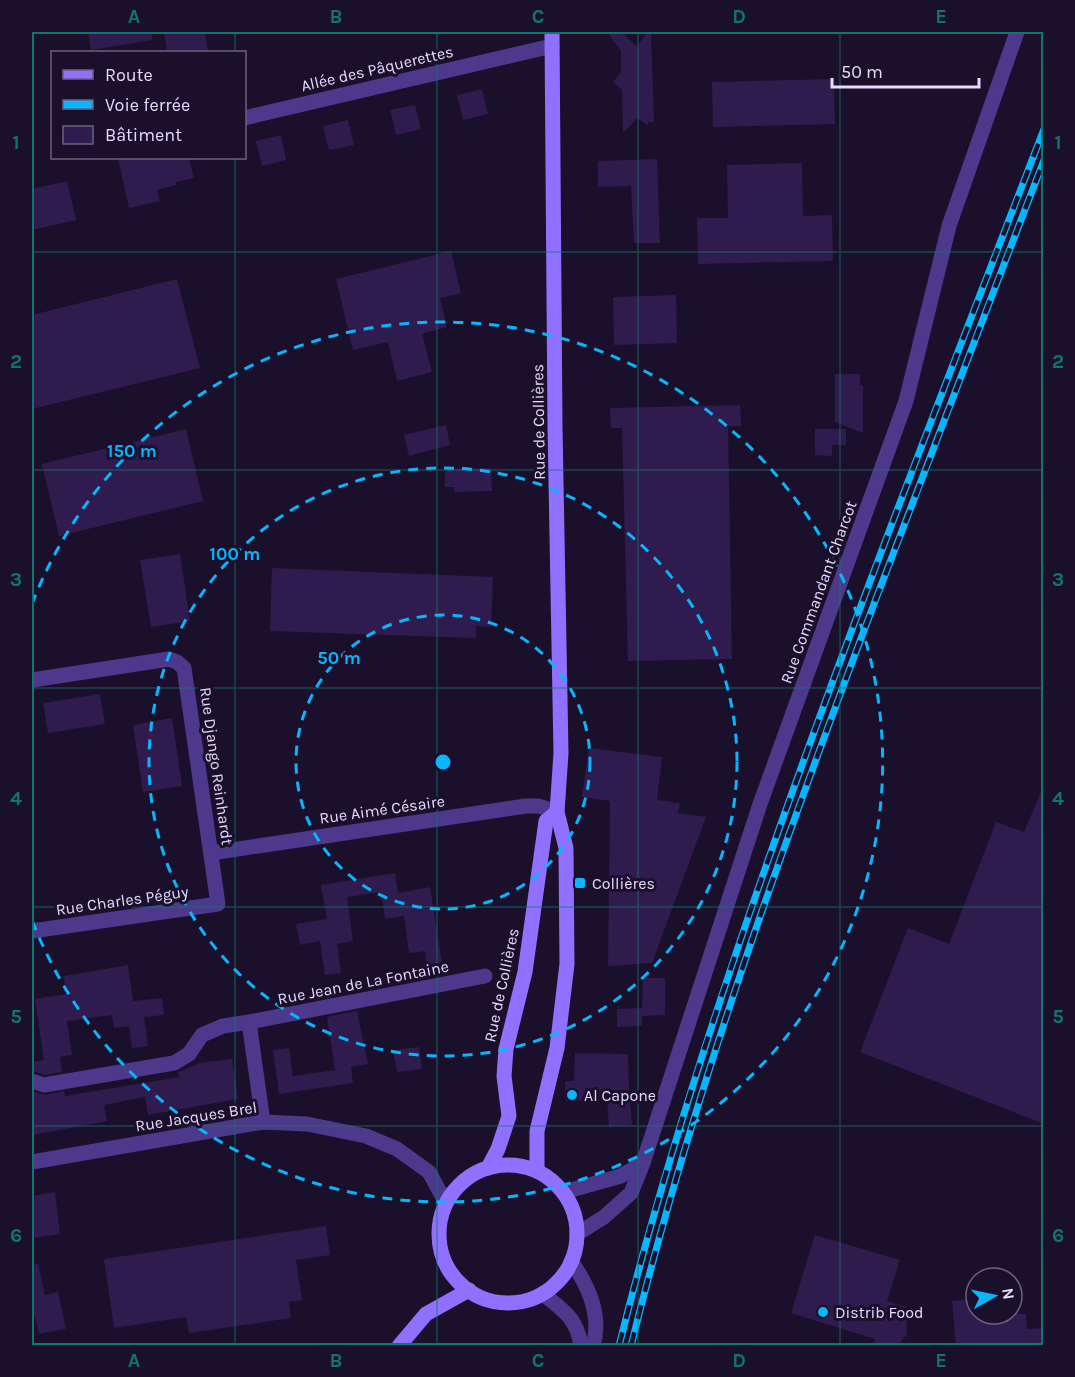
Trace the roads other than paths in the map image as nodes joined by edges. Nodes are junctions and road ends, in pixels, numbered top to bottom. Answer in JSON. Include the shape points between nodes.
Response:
{"nodes":[{"id":1,"x":1017,"y":32,"type":"edge"},
{"id":2,"x":552,"y":39,"type":"edge"},
{"id":3,"x":246,"y":117,"type":"edge"},
{"id":4,"x":32,"y":680,"type":"edge"},
{"id":5,"x":557,"y":812,"type":"junction"},
{"id":6,"x":211,"y":853,"type":"junction"},
{"id":7,"x":218,"y":904,"type":"joint"},
{"id":8,"x":32,"y":931,"type":"edge"},
{"id":9,"x":485,"y":976,"type":"dead end"},
{"id":10,"x":249,"y":1022,"type":"junction"},
{"id":11,"x":32,"y":1081,"type":"edge"},
{"id":12,"x":263,"y":1122,"type":"junction"},
{"id":13,"x":32,"y":1162,"type":"edge"},
{"id":14,"x":643,"y":1163,"type":"junction"},
{"id":15,"x":488,"y":1168,"type":"junction"},
{"id":16,"x":537,"y":1171,"type":"junction"},
{"id":17,"x":564,"y":1192,"type":"junction"},
{"id":18,"x":446,"y":1203,"type":"junction"},
{"id":19,"x":577,"y":1234,"type":"junction"},
{"id":20,"x":571,"y":1261,"type":"junction"},
{"id":21,"x":469,"y":1290,"type":"junction"},
{"id":22,"x":543,"y":1294,"type":"junction"},
{"id":23,"x":399,"y":1346,"type":"edge"},
{"id":24,"x":581,"y":1346,"type":"edge"},
{"id":25,"x":593,"y":1346,"type":"edge"}],
"edges":[{"from":1,"to":14,"type":"street","name":"Rue Commandant Charcot","via":[[949,226],[906,401],[760,804]]},
{"from":2,"to":3,"type":"street","name":"Allée des Pâquerettes"},
{"from":2,"to":5,"type":"main road","name":"Rue de Collières","via":[[561,753]]},
{"from":4,"to":6,"type":"street","name":"Rue Django Reinhardt","via":[[169,659],[184,668]]},
{"from":5,"to":6,"type":"street","name":"Rue Aimé Césaire","via":[[526,806]]},
{"from":5,"to":15,"type":"main road","name":"Rue de Collières","via":[[546,821],[525,972],[506,1049],[504,1076],[509,1116]]},
{"from":5,"to":16,"type":"main road","name":"Rue de Collières","via":[[567,848],[567,964],[557,1048],[537,1131]]},
{"from":6,"to":7,"type":"street","name":"Rue Django Reinhardt"},
{"from":7,"to":8,"type":"street","name":"Rue Charles Péguy"},
{"from":9,"to":10,"type":"street","name":"Rue Jean de La Fontaine"},
{"from":10,"to":11,"type":"street","name":"Rue Jean de La Fontaine","via":[[202,1035],[189,1053],[174,1063],[44,1085]]},
{"from":10,"to":12,"type":"street"},
{"from":12,"to":13,"type":"street","name":"Rue Jacques Brel"},
{"from":12,"to":18,"type":"street","name":"Rue Jacques Brel","via":[[307,1124],[366,1136],[397,1149],[429,1172]]},
{"from":14,"to":17,"type":"street","via":[[621,1176]]},
{"from":14,"to":19,"type":"street","name":"Rue Commandant Charcot","via":[[631,1193]]},
{"from":15,"to":16,"type":"main road","via":[[509,1165]]},
{"from":15,"to":18,"type":"main road","via":[[465,1180]]},
{"from":16,"to":17,"type":"main road"},
{"from":17,"to":19,"type":"main road","via":[[573,1210]]},
{"from":18,"to":21,"type":"main road","via":[[440,1245],[452,1273]]},
{"from":19,"to":20,"type":"main road"},
{"from":20,"to":22,"type":"main road","via":[[564,1275]]},
{"from":20,"to":25,"type":"street","via":[[590,1295],[597,1333]]},
{"from":21,"to":22,"type":"main road","via":[[500,1302]]},
{"from":21,"to":23,"type":"main road","via":[[426,1314]]},
{"from":22,"to":24,"type":"street","via":[[572,1318]]}]}
